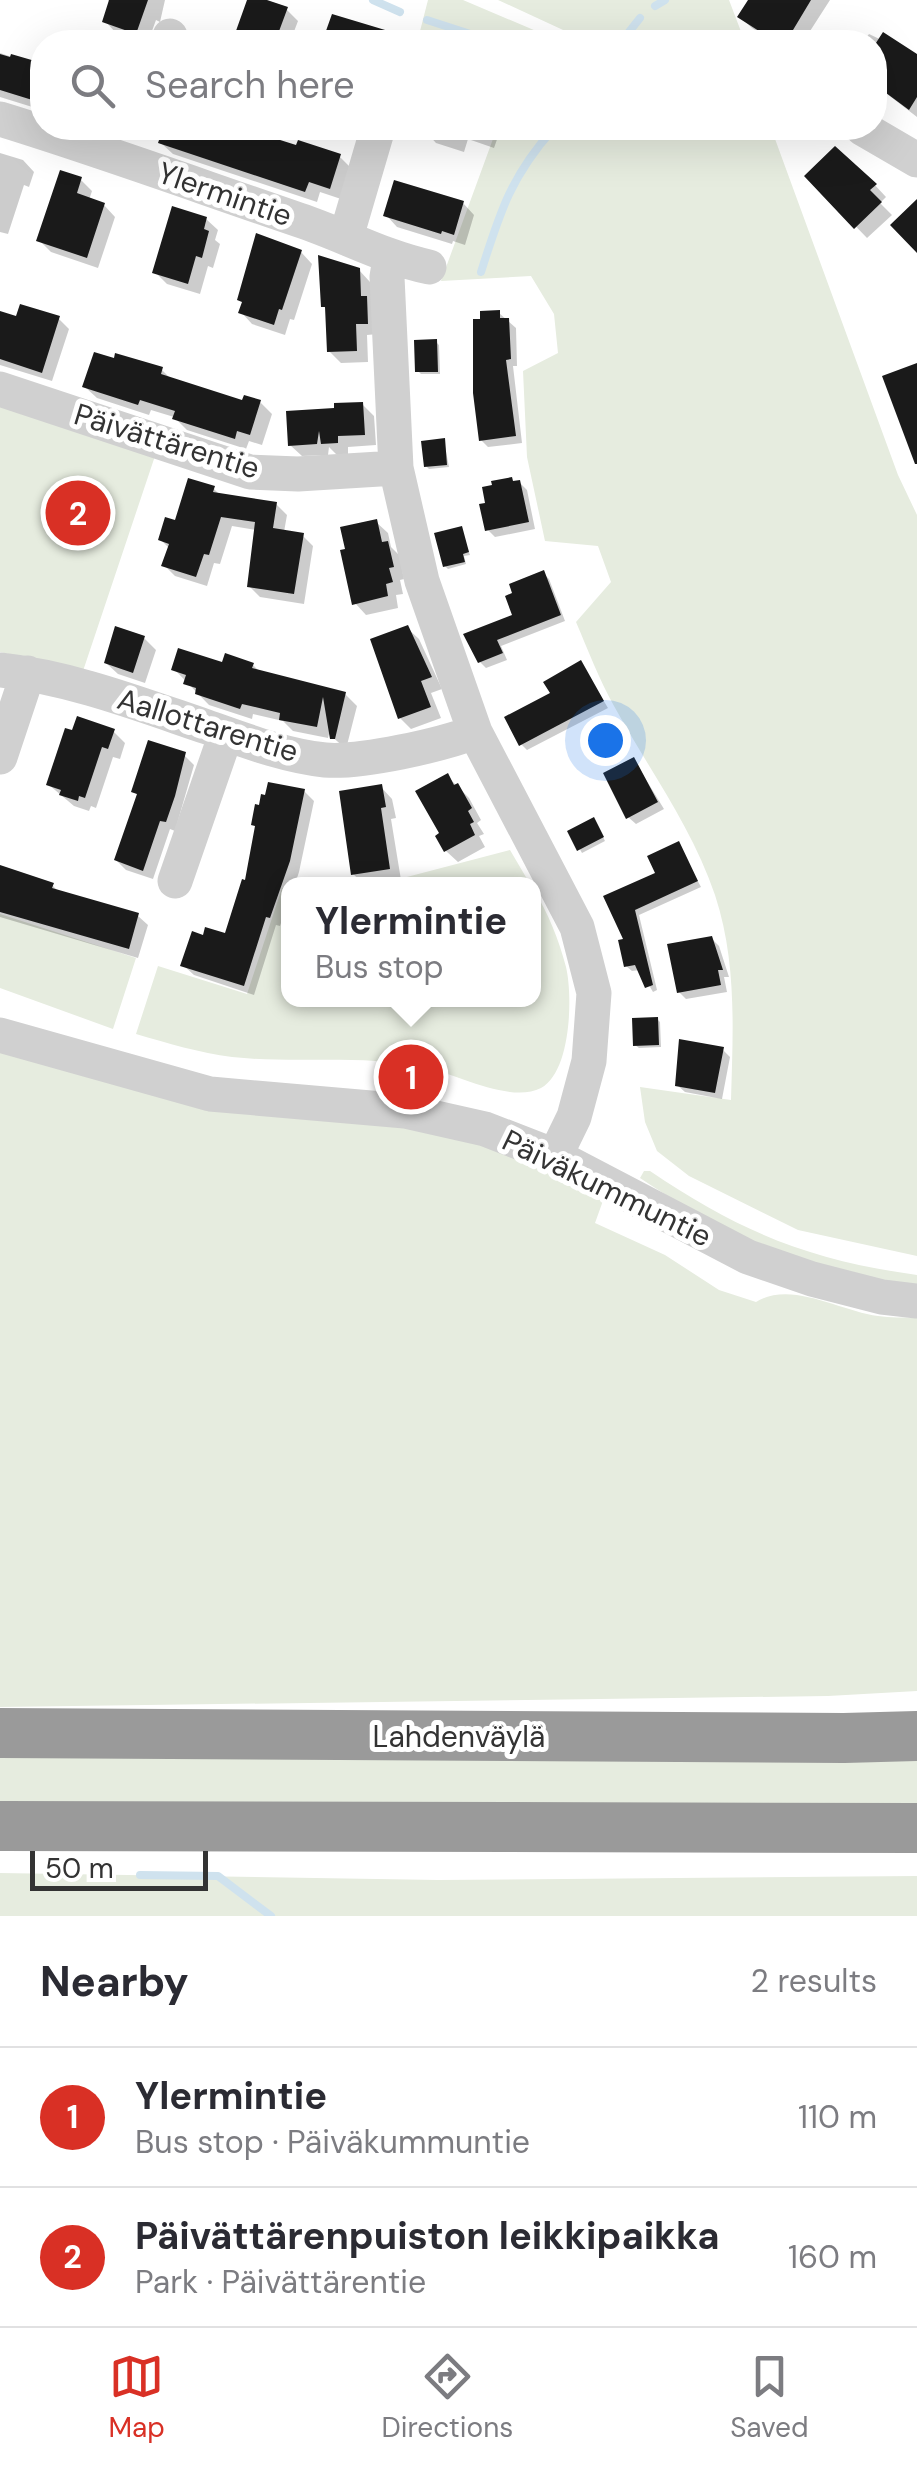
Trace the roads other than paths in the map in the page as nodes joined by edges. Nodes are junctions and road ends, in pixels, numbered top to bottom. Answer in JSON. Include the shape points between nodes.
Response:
{"nodes":[{"id":1,"x":0,"y":119,"type":"edge"},
{"id":2,"x":30,"y":125,"type":"edge"},
{"id":3,"x":108,"y":140,"type":"edge"},
{"id":4,"x":374,"y":140,"type":"edge"},
{"id":5,"x":883,"y":140,"type":"edge"},
{"id":6,"x":917,"y":160,"type":"edge"},
{"id":7,"x":346,"y":237,"type":"junction"},
{"id":8,"x":390,"y":258,"type":"junction"},
{"id":9,"x":429,"y":267,"type":"dead end"},
{"id":10,"x":0,"y":389,"type":"edge"},
{"id":11,"x":396,"y":468,"type":"junction"},
{"id":12,"x":14,"y":671,"type":"edge"},
{"id":13,"x":475,"y":732,"type":"junction"},
{"id":14,"x":226,"y":734,"type":"junction"},
{"id":15,"x":0,"y":758,"type":"edge"},
{"id":16,"x":175,"y":881,"type":"dead end"},
{"id":17,"x":0,"y":1035,"type":"edge"},
{"id":18,"x":555,"y":1156,"type":"junction"},
{"id":19,"x":917,"y":1301,"type":"edge"},
{"id":20,"x":0,"y":1733,"type":"edge"},
{"id":21,"x":917,"y":1736,"type":"edge"},
{"id":22,"x":0,"y":1826,"type":"edge"},
{"id":23,"x":917,"y":1828,"type":"edge"}],
"edges":[{"from":1,"to":2,"type":"street","name":"Ylermintie"},
{"from":3,"to":7,"type":"street","name":"Ylermintie","via":[[134,145]]},
{"from":4,"to":7,"type":"street"},
{"from":5,"to":6,"type":"street"},
{"from":7,"to":8,"type":"street","name":"Ylermintie"},
{"from":8,"to":9,"type":"street","name":"Ylermintie"},
{"from":8,"to":11,"type":"street"},
{"from":10,"to":11,"type":"street","name":"Päivättärentie","via":[[250,472]]},
{"from":11,"to":13,"type":"street","via":[[422,581]]},
{"from":12,"to":14,"type":"street","name":"Aallottarentie","via":[[80,685]]},
{"from":12,"to":15,"type":"street"},
{"from":13,"to":14,"type":"street","name":"Aallottarentie","via":[[336,760]]},
{"from":13,"to":18,"type":"street","via":[[577,927],[594,992],[589,1061]]},
{"from":14,"to":16,"type":"street"},
{"from":17,"to":18,"type":"street","name":"Päiväkummuntie","via":[[210,1094],[405,1111],[485,1129]]},
{"from":18,"to":19,"type":"street","name":"Päiväkummuntie","via":[[748,1256],[812,1279]]},
{"from":20,"to":21,"type":"highway","name":"Lahdenväylä"},
{"from":22,"to":23,"type":"highway"}]}
